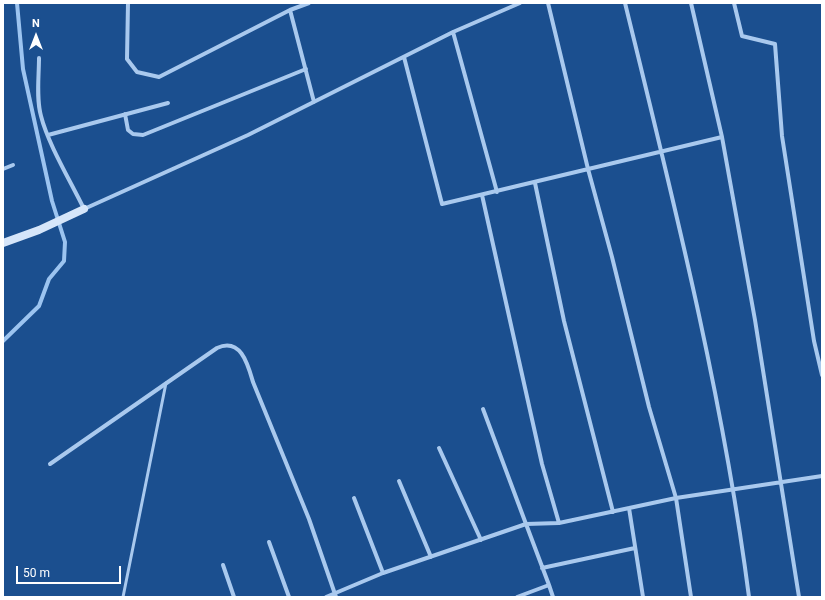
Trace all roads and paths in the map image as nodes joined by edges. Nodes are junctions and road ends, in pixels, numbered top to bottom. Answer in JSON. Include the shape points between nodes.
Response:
{"nodes":[{"id":1,"x":128,"y":3,"type":"edge"},
{"id":2,"x":309,"y":3,"type":"edge"},
{"id":3,"x":520,"y":3,"type":"edge"},
{"id":4,"x":548,"y":3,"type":"edge"},
{"id":5,"x":625,"y":3,"type":"edge"},
{"id":6,"x":691,"y":3,"type":"edge"},
{"id":7,"x":734,"y":3,"type":"edge"},
{"id":8,"x":290,"y":10,"type":"junction"},
{"id":9,"x":453,"y":32,"type":"junction"},
{"id":10,"x":404,"y":57,"type":"junction"},
{"id":11,"x":39,"y":58,"type":"dead end"},
{"id":12,"x":306,"y":69,"type":"junction"},
{"id":13,"x":314,"y":102,"type":"junction"},
{"id":14,"x":168,"y":103,"type":"dead end"},
{"id":15,"x":124,"y":114,"type":"junction"},
{"id":16,"x":48,"y":135,"type":"junction"},
{"id":17,"x":722,"y":137,"type":"junction"},
{"id":18,"x":661,"y":151,"type":"junction"},
{"id":19,"x":13,"y":165,"type":"dead end"},
{"id":20,"x":3,"y":169,"type":"edge"},
{"id":21,"x":588,"y":169,"type":"junction"},
{"id":22,"x":535,"y":183,"type":"junction"},
{"id":23,"x":497,"y":192,"type":"junction"},
{"id":24,"x":482,"y":195,"type":"junction"},
{"id":25,"x":84,"y":209,"type":"junction"},
{"id":26,"x":3,"y":243,"type":"edge"},
{"id":27,"x":822,"y":375,"type":"edge"},
{"id":28,"x":166,"y":383,"type":"junction"},
{"id":29,"x":482,"y":409,"type":"dead end"},
{"id":30,"x":439,"y":448,"type":"dead end"},
{"id":31,"x":50,"y":464,"type":"dead end"},
{"id":32,"x":822,"y":476,"type":"edge"},
{"id":33,"x":399,"y":481,"type":"dead end"},
{"id":34,"x":781,"y":483,"type":"junction"},
{"id":35,"x":732,"y":490,"type":"junction"},
{"id":36,"x":354,"y":498,"type":"dead end"},
{"id":37,"x":676,"y":498,"type":"junction"},
{"id":38,"x":629,"y":508,"type":"junction"},
{"id":39,"x":613,"y":512,"type":"junction"},
{"id":40,"x":559,"y":523,"type":"junction"},
{"id":41,"x":526,"y":524,"type":"junction"},
{"id":42,"x":481,"y":540,"type":"junction"},
{"id":43,"x":270,"y":542,"type":"dead end"},
{"id":44,"x":635,"y":548,"type":"junction"},
{"id":45,"x":431,"y":557,"type":"junction"},
{"id":46,"x":223,"y":565,"type":"dead end"},
{"id":47,"x":542,"y":568,"type":"junction"},
{"id":48,"x":383,"y":573,"type":"junction"},
{"id":49,"x":549,"y":585,"type":"junction"},
{"id":50,"x":336,"y":596,"type":"edge"},
{"id":51,"x":123,"y":597,"type":"edge"},
{"id":52,"x":234,"y":597,"type":"edge"},
{"id":53,"x":289,"y":597,"type":"edge"},
{"id":54,"x":326,"y":597,"type":"edge"},
{"id":55,"x":517,"y":597,"type":"edge"},
{"id":56,"x":553,"y":597,"type":"edge"},
{"id":57,"x":641,"y":597,"type":"edge"},
{"id":58,"x":691,"y":597,"type":"edge"},
{"id":59,"x":749,"y":597,"type":"edge"},
{"id":60,"x":799,"y":597,"type":"edge"}],
"edges":[{"from":1,"to":8,"type":"street","via":[[127,59],[137,72],[159,77]]},
{"from":2,"to":8,"type":"street"},
{"from":3,"to":9,"type":"street"},
{"from":4,"to":21,"type":"street"},
{"from":5,"to":18,"type":"street"},
{"from":6,"to":17,"type":"street"},
{"from":7,"to":27,"type":"street","via":[[742,36],[775,44],[782,136],[814,340]]},
{"from":8,"to":12,"type":"street"},
{"from":9,"to":10,"type":"street"},
{"from":9,"to":23,"type":"street"},
{"from":10,"to":13,"type":"street"},
{"from":10,"to":24,"type":"street","via":[[442,204]]},
{"from":11,"to":16,"type":"street","via":[[41,116]]},
{"from":12,"to":13,"type":"street"},
{"from":12,"to":15,"type":"street","via":[[144,135],[133,134],[128,130]]},
{"from":13,"to":25,"type":"street","via":[[248,135]]},
{"from":14,"to":15,"type":"street"},
{"from":15,"to":16,"type":"street"},
{"from":16,"to":25,"type":"street"},
{"from":17,"to":18,"type":"street"},
{"from":17,"to":34,"type":"street"},
{"from":18,"to":21,"type":"street"},
{"from":18,"to":35,"type":"street","via":[[701,320]]},
{"from":19,"to":20,"type":"street"},
{"from":21,"to":22,"type":"street"},
{"from":21,"to":37,"type":"street","via":[[649,407]]},
{"from":22,"to":23,"type":"street"},
{"from":22,"to":39,"type":"street","via":[[564,321]]},
{"from":23,"to":24,"type":"street"},
{"from":24,"to":40,"type":"street","via":[[540,457]]},
{"from":25,"to":26,"type":"street"},
{"from":28,"to":31,"type":"street"},
{"from":28,"to":50,"type":"street","via":[[223,346],[234,347],[241,352],[309,519]]},
{"from":28,"to":51,"type":"lane"},
{"from":29,"to":41,"type":"street"},
{"from":30,"to":42,"type":"street"},
{"from":32,"to":34,"type":"street"},
{"from":33,"to":45,"type":"street"},
{"from":34,"to":35,"type":"street"},
{"from":34,"to":60,"type":"street"},
{"from":35,"to":37,"type":"street"},
{"from":35,"to":59,"type":"street"},
{"from":36,"to":48,"type":"street"},
{"from":37,"to":38,"type":"street"},
{"from":37,"to":58,"type":"street"},
{"from":38,"to":39,"type":"street"},
{"from":38,"to":44,"type":"street"},
{"from":39,"to":40,"type":"street"},
{"from":40,"to":41,"type":"street"},
{"from":41,"to":42,"type":"street"},
{"from":41,"to":47,"type":"street"},
{"from":42,"to":45,"type":"street"},
{"from":43,"to":53,"type":"street"},
{"from":44,"to":47,"type":"street"},
{"from":44,"to":57,"type":"street"},
{"from":45,"to":48,"type":"street"},
{"from":46,"to":52,"type":"street"},
{"from":47,"to":49,"type":"street"},
{"from":48,"to":50,"type":"street"},
{"from":49,"to":55,"type":"street"},
{"from":49,"to":56,"type":"street"},
{"from":50,"to":54,"type":"street"}]}
